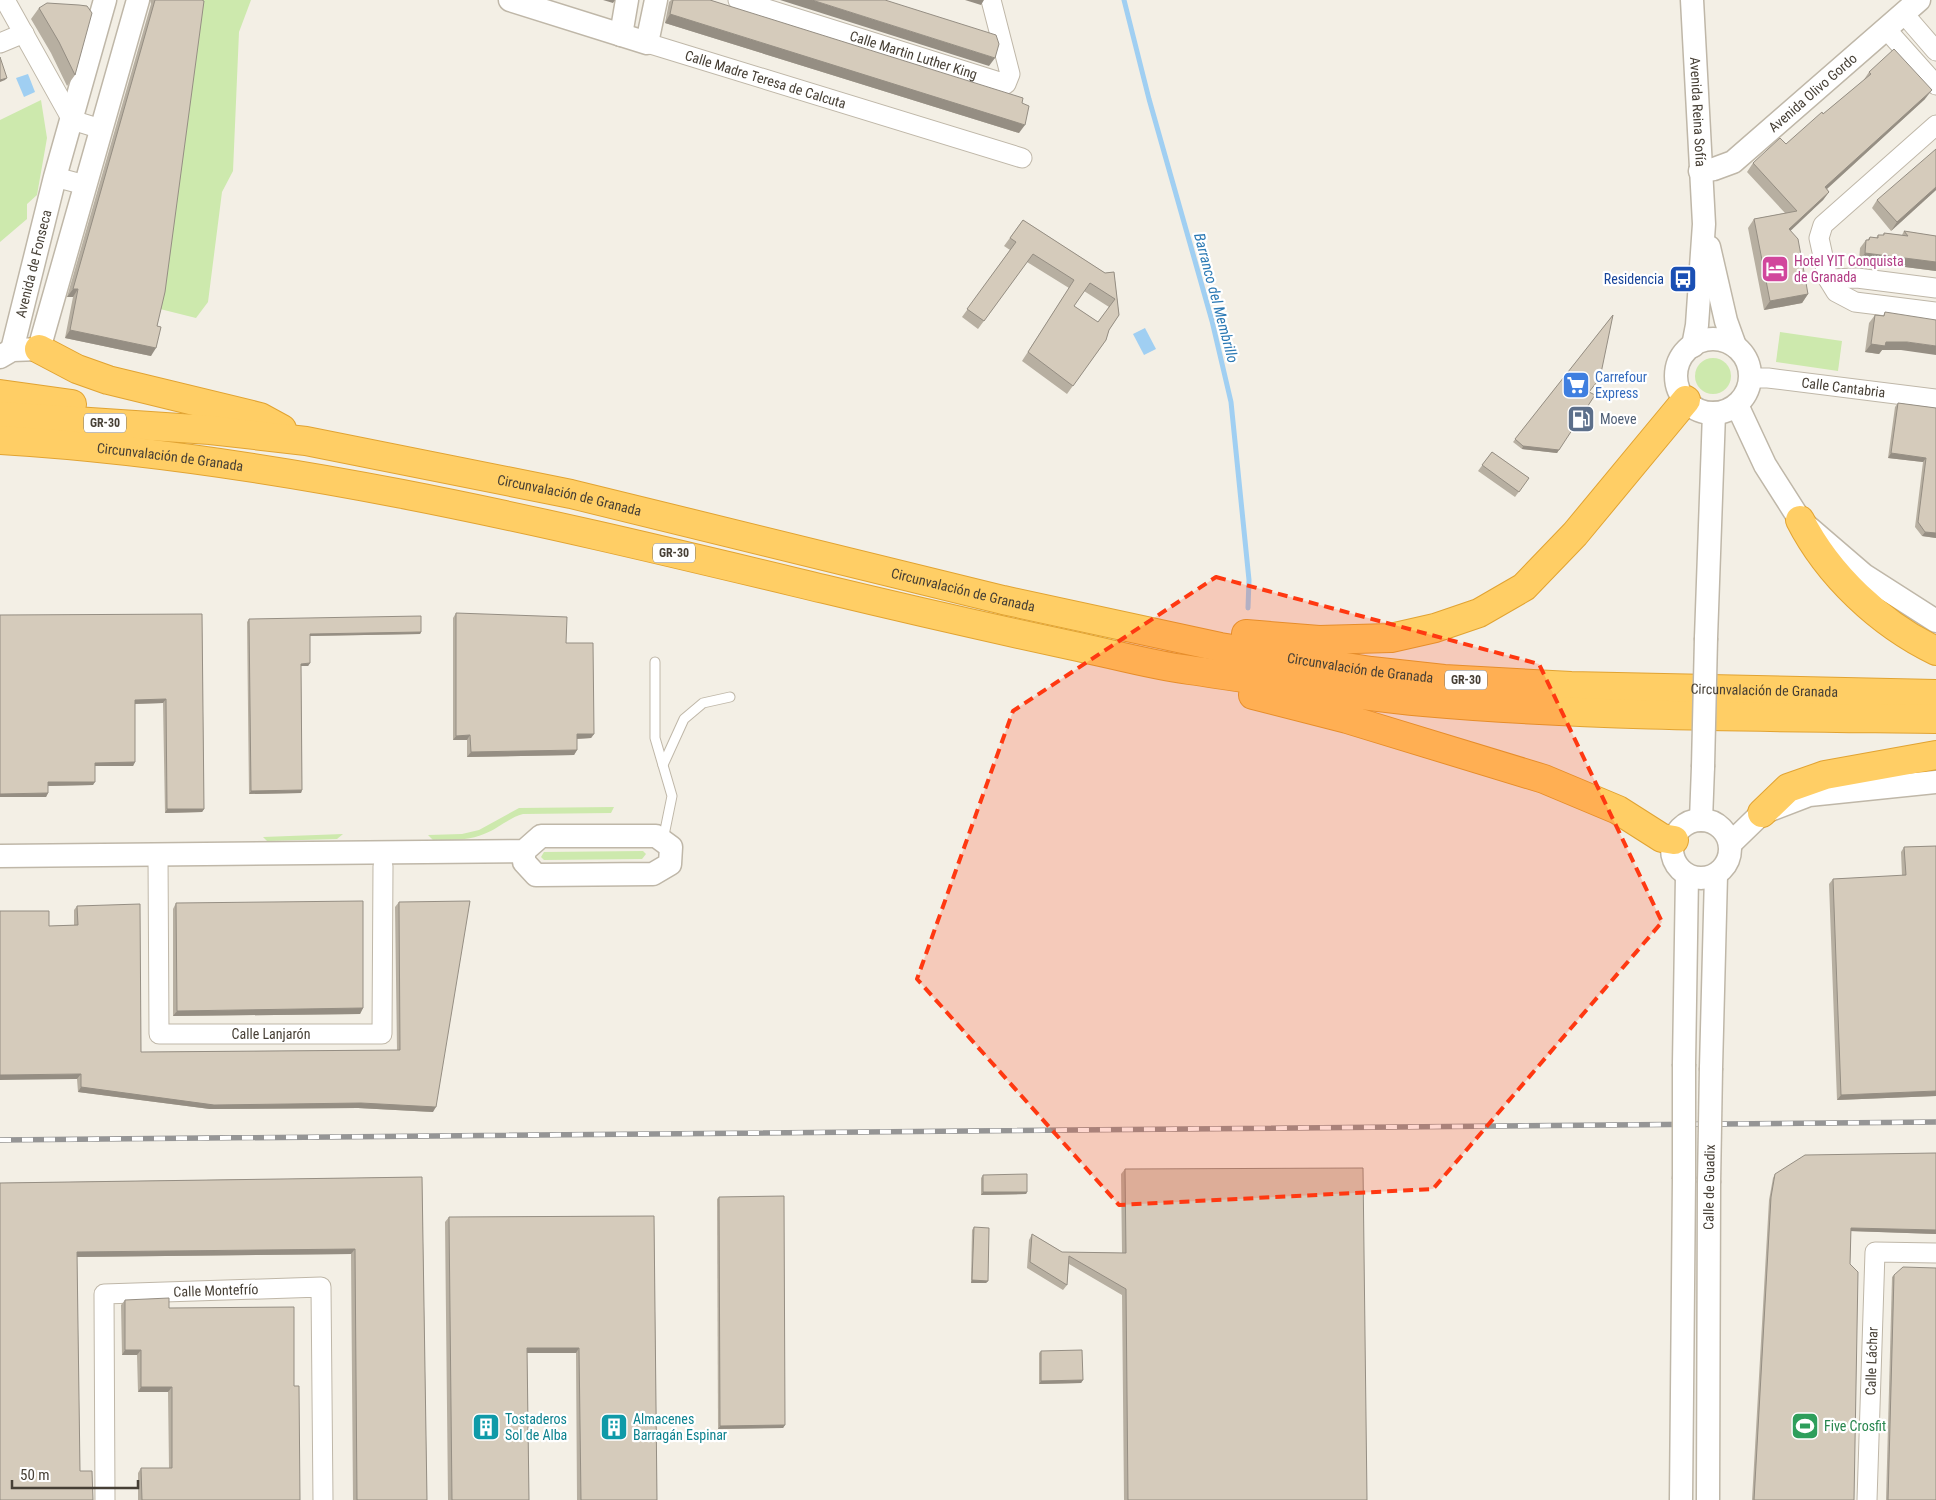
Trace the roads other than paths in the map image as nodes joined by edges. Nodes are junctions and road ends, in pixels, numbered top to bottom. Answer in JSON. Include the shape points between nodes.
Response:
{"nodes":[{"id":1,"x":5,"y":0,"type":"edge"},
{"id":2,"x":104,"y":0,"type":"edge"},
{"id":3,"x":138,"y":0,"type":"edge"},
{"id":4,"x":510,"y":0,"type":"edge"},
{"id":5,"x":627,"y":0,"type":"edge"},
{"id":6,"x":656,"y":0,"type":"edge"},
{"id":7,"x":738,"y":0,"type":"edge"},
{"id":8,"x":991,"y":0,"type":"edge"},
{"id":9,"x":1692,"y":0,"type":"edge"},
{"id":10,"x":1911,"y":7,"type":"edge"},
{"id":11,"x":1886,"y":29,"type":"junction"},
{"id":12,"x":24,"y":33,"type":"junction"},
{"id":13,"x":621,"y":35,"type":"junction"},
{"id":14,"x":0,"y":43,"type":"edge"},
{"id":15,"x":648,"y":43,"type":"junction"},
{"id":16,"x":1936,"y":51,"type":"edge"},
{"id":17,"x":1936,"y":85,"type":"edge"},
{"id":18,"x":72,"y":120,"type":"junction"},
{"id":19,"x":1936,"y":125,"type":"edge"},
{"id":20,"x":101,"y":129,"type":"junction"},
{"id":21,"x":1022,"y":158,"type":"dead end"},
{"id":22,"x":1700,"y":171,"type":"junction"},
{"id":23,"x":55,"y":177,"type":"junction"},
{"id":24,"x":85,"y":185,"type":"junction"},
{"id":25,"x":1704,"y":224,"type":"junction"},
{"id":26,"x":1828,"y":279,"type":"junction"},
{"id":27,"x":1936,"y":288,"type":"edge"},
{"id":28,"x":1936,"y":312,"type":"edge"},
{"id":29,"x":1693,"y":346,"type":"junction"},
{"id":30,"x":1735,"y":346,"type":"junction"},
{"id":31,"x":17,"y":352,"type":"edge"},
{"id":32,"x":1750,"y":378,"type":"junction"},
{"id":33,"x":0,"y":394,"type":"edge"},
{"id":34,"x":1936,"y":399,"type":"edge"},
{"id":35,"x":1686,"y":400,"type":"junction"},
{"id":36,"x":1736,"y":404,"type":"junction"},
{"id":37,"x":1714,"y":413,"type":"junction"},
{"id":38,"x":0,"y":416,"type":"edge"},
{"id":39,"x":210,"y":430,"type":"junction"},
{"id":40,"x":0,"y":440,"type":"edge"},
{"id":41,"x":306,"y":442,"type":"junction"},
{"id":42,"x":157,"y":454,"type":"junction"},
{"id":43,"x":0,"y":459,"type":"edge"},
{"id":44,"x":1800,"y":520,"type":"junction"},
{"id":45,"x":1003,"y":600,"type":"junction"},
{"id":46,"x":1936,"y":622,"type":"edge"},
{"id":47,"x":1936,"y":651,"type":"edge"},
{"id":48,"x":655,"y":662,"type":"dead end"},
{"id":49,"x":1187,"y":670,"type":"junction"},
{"id":50,"x":1936,"y":694,"type":"edge"},
{"id":51,"x":730,"y":697,"type":"dead end"},
{"id":52,"x":1936,"y":719,"type":"edge"},
{"id":53,"x":1936,"y":754,"type":"edge"},
{"id":54,"x":663,"y":765,"type":"junction"},
{"id":55,"x":1936,"y":782,"type":"edge"},
{"id":56,"x":1762,"y":813,"type":"junction"},
{"id":57,"x":1700,"y":820,"type":"junction"},
{"id":58,"x":663,"y":840,"type":"junction"},
{"id":59,"x":1674,"y":840,"type":"junction"},
{"id":60,"x":1730,"y":844,"type":"junction"},
{"id":61,"x":0,"y":856,"type":"edge"},
{"id":62,"x":524,"y":856,"type":"junction"},
{"id":63,"x":158,"y":860,"type":"junction"},
{"id":64,"x":383,"y":866,"type":"junction"},
{"id":65,"x":0,"y":869,"type":"edge"},
{"id":66,"x":1687,"y":875,"type":"junction"},
{"id":67,"x":1716,"y":875,"type":"junction"},
{"id":68,"x":1936,"y":1253,"type":"edge"},
{"id":69,"x":105,"y":1500,"type":"edge"},
{"id":70,"x":323,"y":1500,"type":"edge"},
{"id":71,"x":1681,"y":1500,"type":"edge"},
{"id":72,"x":1708,"y":1500,"type":"edge"},
{"id":73,"x":1867,"y":1500,"type":"edge"}],
"edges":[{"from":1,"to":12,"type":"street"},
{"from":2,"to":18,"type":"street","name":"Avenida de Fonseca"},
{"from":3,"to":20,"type":"street","name":"Avenida de Fonseca"},
{"from":4,"to":13,"type":"street","name":"Calle Madre Teresa de Calcuta"},
{"from":5,"to":13,"type":"street"},
{"from":6,"to":15,"type":"street"},
{"from":7,"to":8,"type":"street","name":"Calle Martin Luther King","via":[[1006,84],[1010,74]]},
{"from":9,"to":22,"type":"street","name":"Avenida Reina Sofía"},
{"from":10,"to":11,"type":"street","name":"Avenida Olivo Gordo"},
{"from":10,"to":16,"type":"street"},
{"from":11,"to":17,"type":"street"},
{"from":11,"to":22,"type":"street","name":"Avenida Olivo Gordo","via":[[1733,162]]},
{"from":12,"to":14,"type":"street"},
{"from":12,"to":18,"type":"street"},
{"from":13,"to":15,"type":"street","name":"Calle Madre Teresa de Calcuta"},
{"from":15,"to":21,"type":"street","name":"Calle Madre Teresa de Calcuta"},
{"from":18,"to":20,"type":"street"},
{"from":18,"to":23,"type":"street","name":"Avenida de Fonseca"},
{"from":19,"to":26,"type":"street","via":[[1823,225],[1819,238]]},
{"from":20,"to":24,"type":"street","name":"Avenida de Fonseca"},
{"from":22,"to":25,"type":"street","name":"Avenida Reina Sofía"},
{"from":23,"to":24,"type":"street"},
{"from":23,"to":31,"type":"street","name":"Avenida de Fonseca"},
{"from":24,"to":31,"type":"street","name":"Avenida de Fonseca"},
{"from":25,"to":29,"type":"street","name":"Avenida Reina Sofía"},
{"from":25,"to":30,"type":"street","name":"Avenida Reina Sofía","via":[[1726,321]]},
{"from":26,"to":27,"type":"street","via":[[1857,278]]},
{"from":26,"to":28,"type":"street","via":[[1836,292],[1855,302]]},
{"from":29,"to":30,"type":"street","via":[[1714,339]]},
{"from":29,"to":35,"type":"street","via":[[1680,360],[1677,371],[1678,388]]},
{"from":30,"to":32,"type":"street","via":[[1744,356]]},
{"from":31,"to":41,"type":"highway","via":[[108,380],[260,417]]},
{"from":32,"to":34,"type":"street","name":"Calle Cantabria"},
{"from":32,"to":36,"type":"street","via":[[1748,388]]},
{"from":33,"to":39,"type":"highway","via":[[178,416]]},
{"from":35,"to":37,"type":"street","via":[[1704,412]]},
{"from":35,"to":45,"type":"highway","via":[[1575,534],[1524,587],[1479,613],[1435,628],[1391,638],[1320,640],[1259,636],[1159,621],[1048,597]]},
{"from":36,"to":37,"type":"street"},
{"from":36,"to":44,"type":"street","via":[[1765,465]]},
{"from":37,"to":57,"type":"street","bridge":true},
{"from":38,"to":39,"type":"highway","name":"Circunvalación de Granada","number":"GR-30"},
{"from":39,"to":41,"type":"highway","name":"Circunvalación de Granada","number":"GR-30"},
{"from":40,"to":42,"type":"highway","name":"Circunvalación de Granada","number":"GR-30"},
{"from":41,"to":45,"type":"highway","name":"Circunvalación de Granada","number":"GR-30","via":[[571,494]]},
{"from":42,"to":43,"type":"highway","via":[[122,462],[66,458]]},
{"from":42,"to":49,"type":"highway","name":"Circunvalación de Granada","number":"GR-30","via":[[323,479],[512,515],[966,623]]},
{"from":44,"to":46,"type":"street","via":[[1864,575]]},
{"from":44,"to":47,"type":"highway","via":[[1823,558],[1882,618]]},
{"from":45,"to":50,"type":"highway","name":"Circunvalación de Granada","number":"GR-30","via":[[1220,647],[1444,679],[1689,689]]},
{"from":48,"to":54,"type":"lane","via":[[655,738]]},
{"from":49,"to":52,"type":"highway","name":"Circunvalación de Granada","number":"GR-30","via":[[1336,692],[1501,708]]},
{"from":49,"to":59,"type":"highway","via":[[1220,687],[1347,719],[1544,779],[1618,810],[1662,838]]},
{"from":51,"to":54,"type":"lane","via":[[703,703],[684,719]]},
{"from":53,"to":56,"type":"highway","via":[[1825,775],[1788,788]]},
{"from":54,"to":58,"type":"lane","via":[[672,796]]},
{"from":55,"to":56,"type":"street","via":[[1809,794]]},
{"from":56,"to":60,"type":"street"},
{"from":57,"to":59,"type":"street","via":[[1684,826]]},
{"from":57,"to":60,"type":"street","via":[[1722,829]]},
{"from":58,"to":62,"type":"street","via":[[656,836],[541,836]]},
{"from":58,"to":62,"type":"street","via":[[671,847],[670,864],[653,874],[536,875]]},
{"from":59,"to":66,"type":"street","via":[[1675,863]]},
{"from":60,"to":67,"type":"street","via":[[1728,862]]},
{"from":61,"to":63,"type":"street"},
{"from":62,"to":63,"type":"street"},
{"from":62,"to":64,"type":"street"},
{"from":63,"to":64,"type":"street"},
{"from":63,"to":64,"type":"street","name":"Calle Lanjarón","via":[[159,1034],[382,1034]]},
{"from":63,"to":65,"type":"street"},
{"from":66,"to":67,"type":"street","via":[[1696,878]]},
{"from":66,"to":71,"type":"street","name":"Calle de Guadix","bridge":true},
{"from":67,"to":72,"type":"street","name":"Calle de Guadix","bridge":true,"via":[[1709,1183]]},
{"from":68,"to":73,"type":"street","name":"Calle Láchar","via":[[1875,1252]]},
{"from":69,"to":70,"type":"street","name":"Calle Montefrío","via":[[104,1294],[321,1287]]}]}
